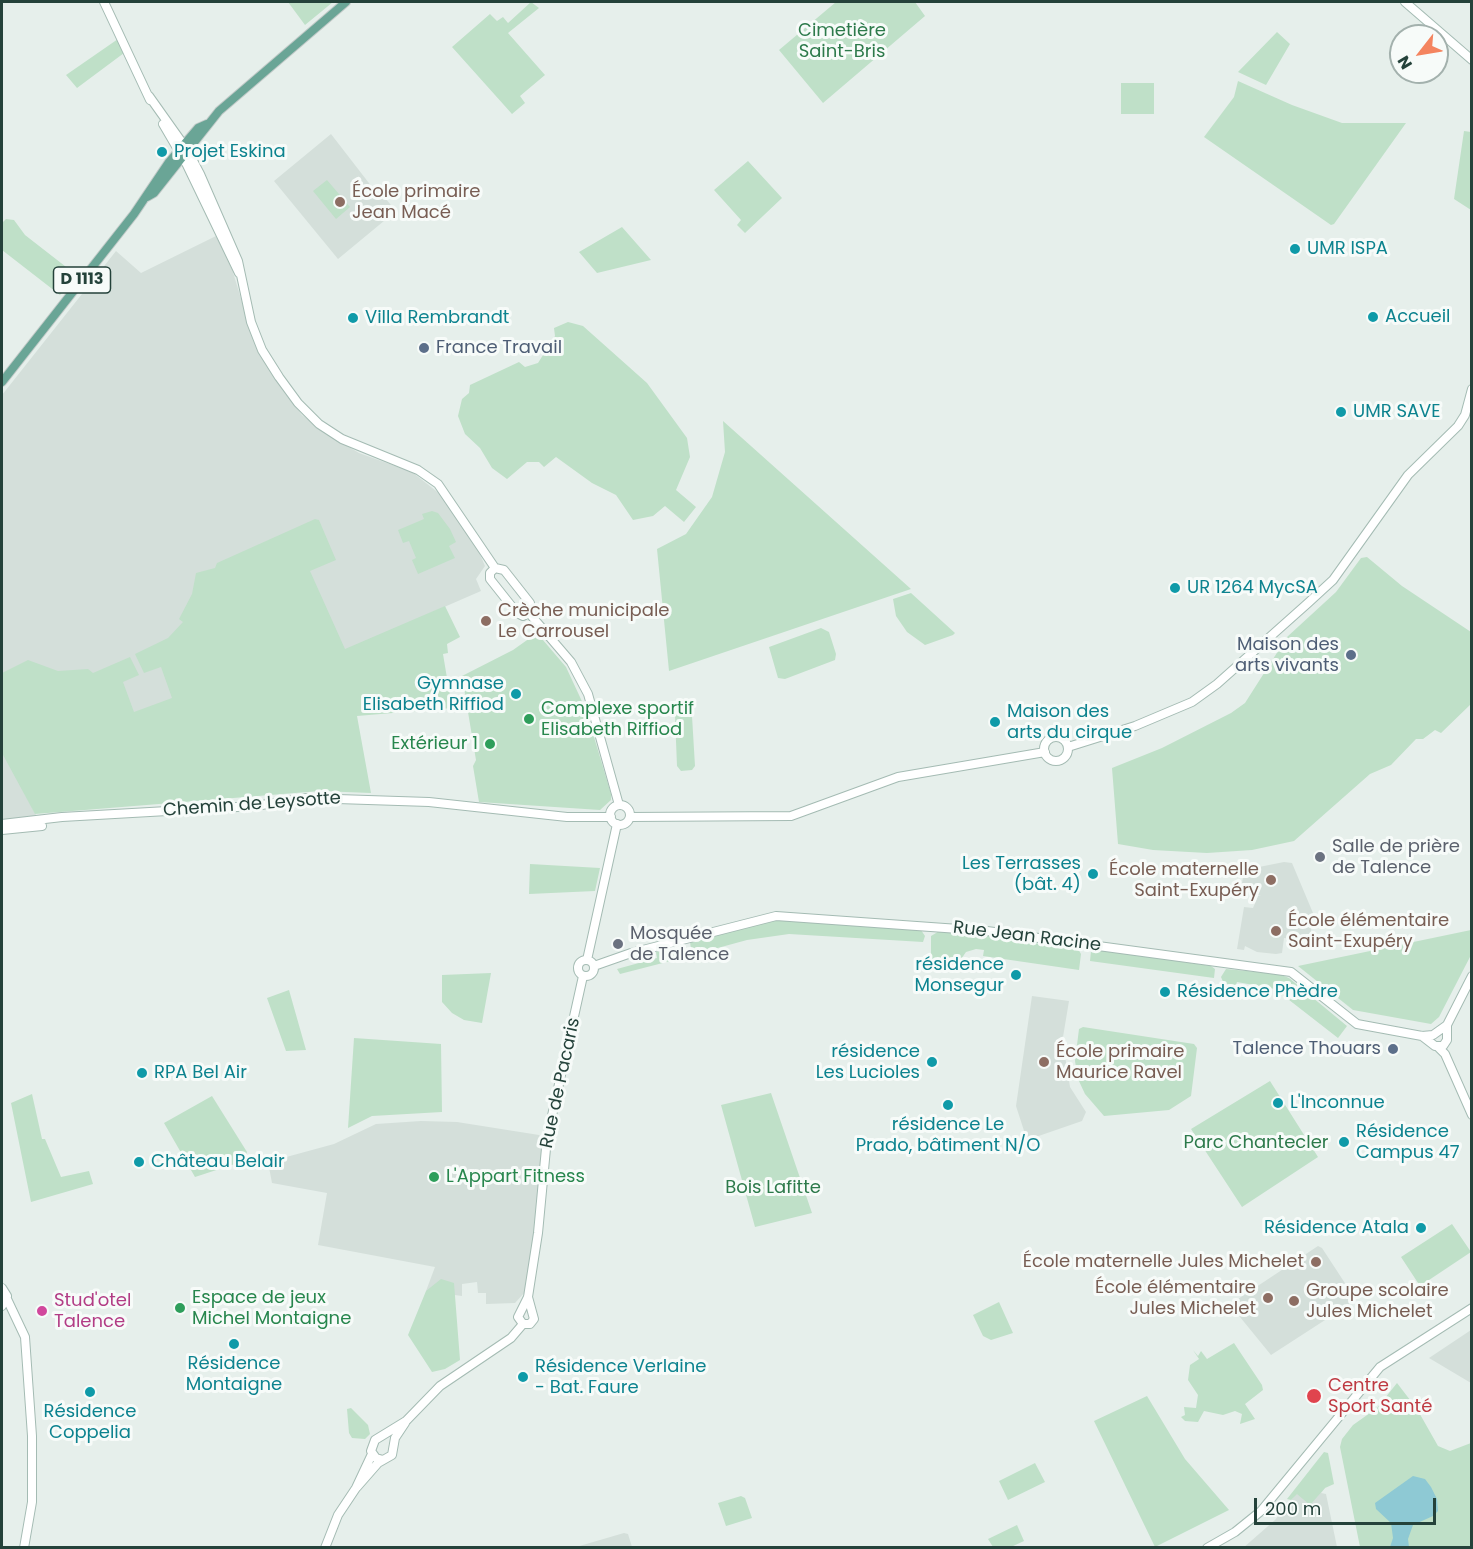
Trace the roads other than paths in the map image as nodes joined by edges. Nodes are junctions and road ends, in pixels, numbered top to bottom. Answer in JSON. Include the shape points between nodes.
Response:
{"nodes":[{"id":1,"x":104,"y":2,"type":"edge"},
{"id":2,"x":346,"y":2,"type":"edge"},
{"id":3,"x":1405,"y":2,"type":"edge"},
{"id":4,"x":1472,"y":60,"type":"edge"},
{"id":5,"x":183,"y":151,"type":"junction"},
{"id":6,"x":2,"y":382,"type":"edge"},
{"id":7,"x":1472,"y":389,"type":"edge"},
{"id":8,"x":495,"y":568,"type":"junction"},
{"id":9,"x":529,"y":613,"type":"junction"},
{"id":10,"x":1068,"y":747,"type":"junction"},
{"id":11,"x":1045,"y":752,"type":"junction"},
{"id":12,"x":619,"y":805,"type":"junction"},
{"id":13,"x":610,"y":817,"type":"junction"},
{"id":14,"x":630,"y":817,"type":"junction"},
{"id":15,"x":73,"y":818,"type":"junction"},
{"id":16,"x":2,"y":824,"type":"edge"},
{"id":17,"x":617,"y":824,"type":"junction"},
{"id":18,"x":2,"y":830,"type":"edge"},
{"id":19,"x":587,"y":960,"type":"junction"},
{"id":20,"x":594,"y":966,"type":"junction"},
{"id":21,"x":583,"y":976,"type":"junction"},
{"id":22,"x":1472,"y":976,"type":"edge"},
{"id":23,"x":1439,"y":1040,"type":"junction"},
{"id":24,"x":1472,"y":1115,"type":"edge"},
{"id":25,"x":2,"y":1288,"type":"edge"},
{"id":26,"x":528,"y":1297,"type":"junction"},
{"id":27,"x":4,"y":1303,"type":"edge"},
{"id":28,"x":1472,"y":1308,"type":"edge"},
{"id":29,"x":521,"y":1311,"type":"junction"},
{"id":30,"x":533,"y":1312,"type":"junction"},
{"id":31,"x":523,"y":1324,"type":"junction"},
{"id":32,"x":406,"y":1421,"type":"junction"},
{"id":33,"x":383,"y":1437,"type":"junction"},
{"id":34,"x":393,"y":1445,"type":"junction"},
{"id":35,"x":372,"y":1454,"type":"junction"},
{"id":36,"x":383,"y":1460,"type":"junction"},
{"id":37,"x":356,"y":1488,"type":"junction"},
{"id":38,"x":24,"y":1548,"type":"edge"},
{"id":39,"x":325,"y":1548,"type":"edge"},
{"id":40,"x":1207,"y":1548,"type":"edge"}],
"edges":[{"from":1,"to":5,"type":"street","via":[[149,96]]},
{"from":2,"to":5,"type":"main road","number":"D 1113","via":[[198,128]]},
{"from":3,"to":4,"type":"street"},
{"from":5,"to":6,"type":"main road","number":"D 1113","via":[[149,189],[147,197]]},
{"from":5,"to":8,"type":"street","via":[[240,274],[262,350],[298,403],[342,439],[418,470],[438,484]]},
{"from":7,"to":10,"type":"street","via":[[1465,415],[1453,434],[1432,454],[1333,580],[1205,695],[1136,726]]},
{"from":8,"to":9,"type":"street","via":[[504,570],[530,603]]},
{"from":8,"to":9,"type":"street","via":[[490,579],[519,614]]},
{"from":9,"to":12,"type":"street","via":[[561,648],[584,685]]},
{"from":10,"to":11,"type":"street","via":[[1060,760],[1049,758]]},
{"from":10,"to":11,"type":"street","via":[[1065,741],[1054,738],[1048,741]]},
{"from":11,"to":14,"type":"street","via":[[898,777],[791,816]]},
{"from":12,"to":13,"type":"street"},
{"from":12,"to":14,"type":"street","via":[[628,809]]},
{"from":13,"to":15,"type":"street","name":"Chemin de Leysotte","via":[[567,817],[429,802],[307,798],[255,806]]},
{"from":13,"to":17,"type":"street"},
{"from":14,"to":17,"type":"street","via":[[627,823]]},
{"from":15,"to":16,"type":"street","name":"Chemin de Leysotte"},
{"from":15,"to":18,"type":"street","name":"Chemin de Leysotte"},
{"from":17,"to":19,"type":"street"},
{"from":19,"to":20,"type":"street"},
{"from":19,"to":21,"type":"street","via":[[578,966]]},
{"from":20,"to":21,"type":"street","via":[[591,975]]},
{"from":20,"to":23,"type":"street","name":"Rue Jean Racine","via":[[758,919],[798,916],[987,931],[1295,974],[1357,1024]]},
{"from":21,"to":26,"type":"street","name":"Rue de Pacaris","via":[[547,1138]]},
{"from":22,"to":23,"type":"street"},
{"from":23,"to":24,"type":"street"},
{"from":25,"to":27,"type":"street","via":[[6,1293]]},
{"from":26,"to":29,"type":"street","name":"Rue de Pacaris"},
{"from":26,"to":30,"type":"street","name":"Rue de Pacaris"},
{"from":27,"to":38,"type":"street","via":[[16,1316],[25,1337],[34,1461]]},
{"from":28,"to":40,"type":"street","via":[[1380,1367],[1254,1518]]},
{"from":29,"to":30,"type":"street"},
{"from":29,"to":31,"type":"street","via":[[518,1317]]},
{"from":30,"to":31,"type":"street","via":[[532,1322]]},
{"from":31,"to":32,"type":"street","via":[[511,1338],[440,1386]]},
{"from":32,"to":33,"type":"street"},
{"from":32,"to":34,"type":"street"},
{"from":33,"to":34,"type":"street"},
{"from":33,"to":35,"type":"street","via":[[372,1442]]},
{"from":34,"to":36,"type":"street","via":[[392,1455]]},
{"from":35,"to":36,"type":"street"},
{"from":35,"to":37,"type":"street"},
{"from":36,"to":37,"type":"street"},
{"from":37,"to":39,"type":"street","via":[[338,1515]]}]}
